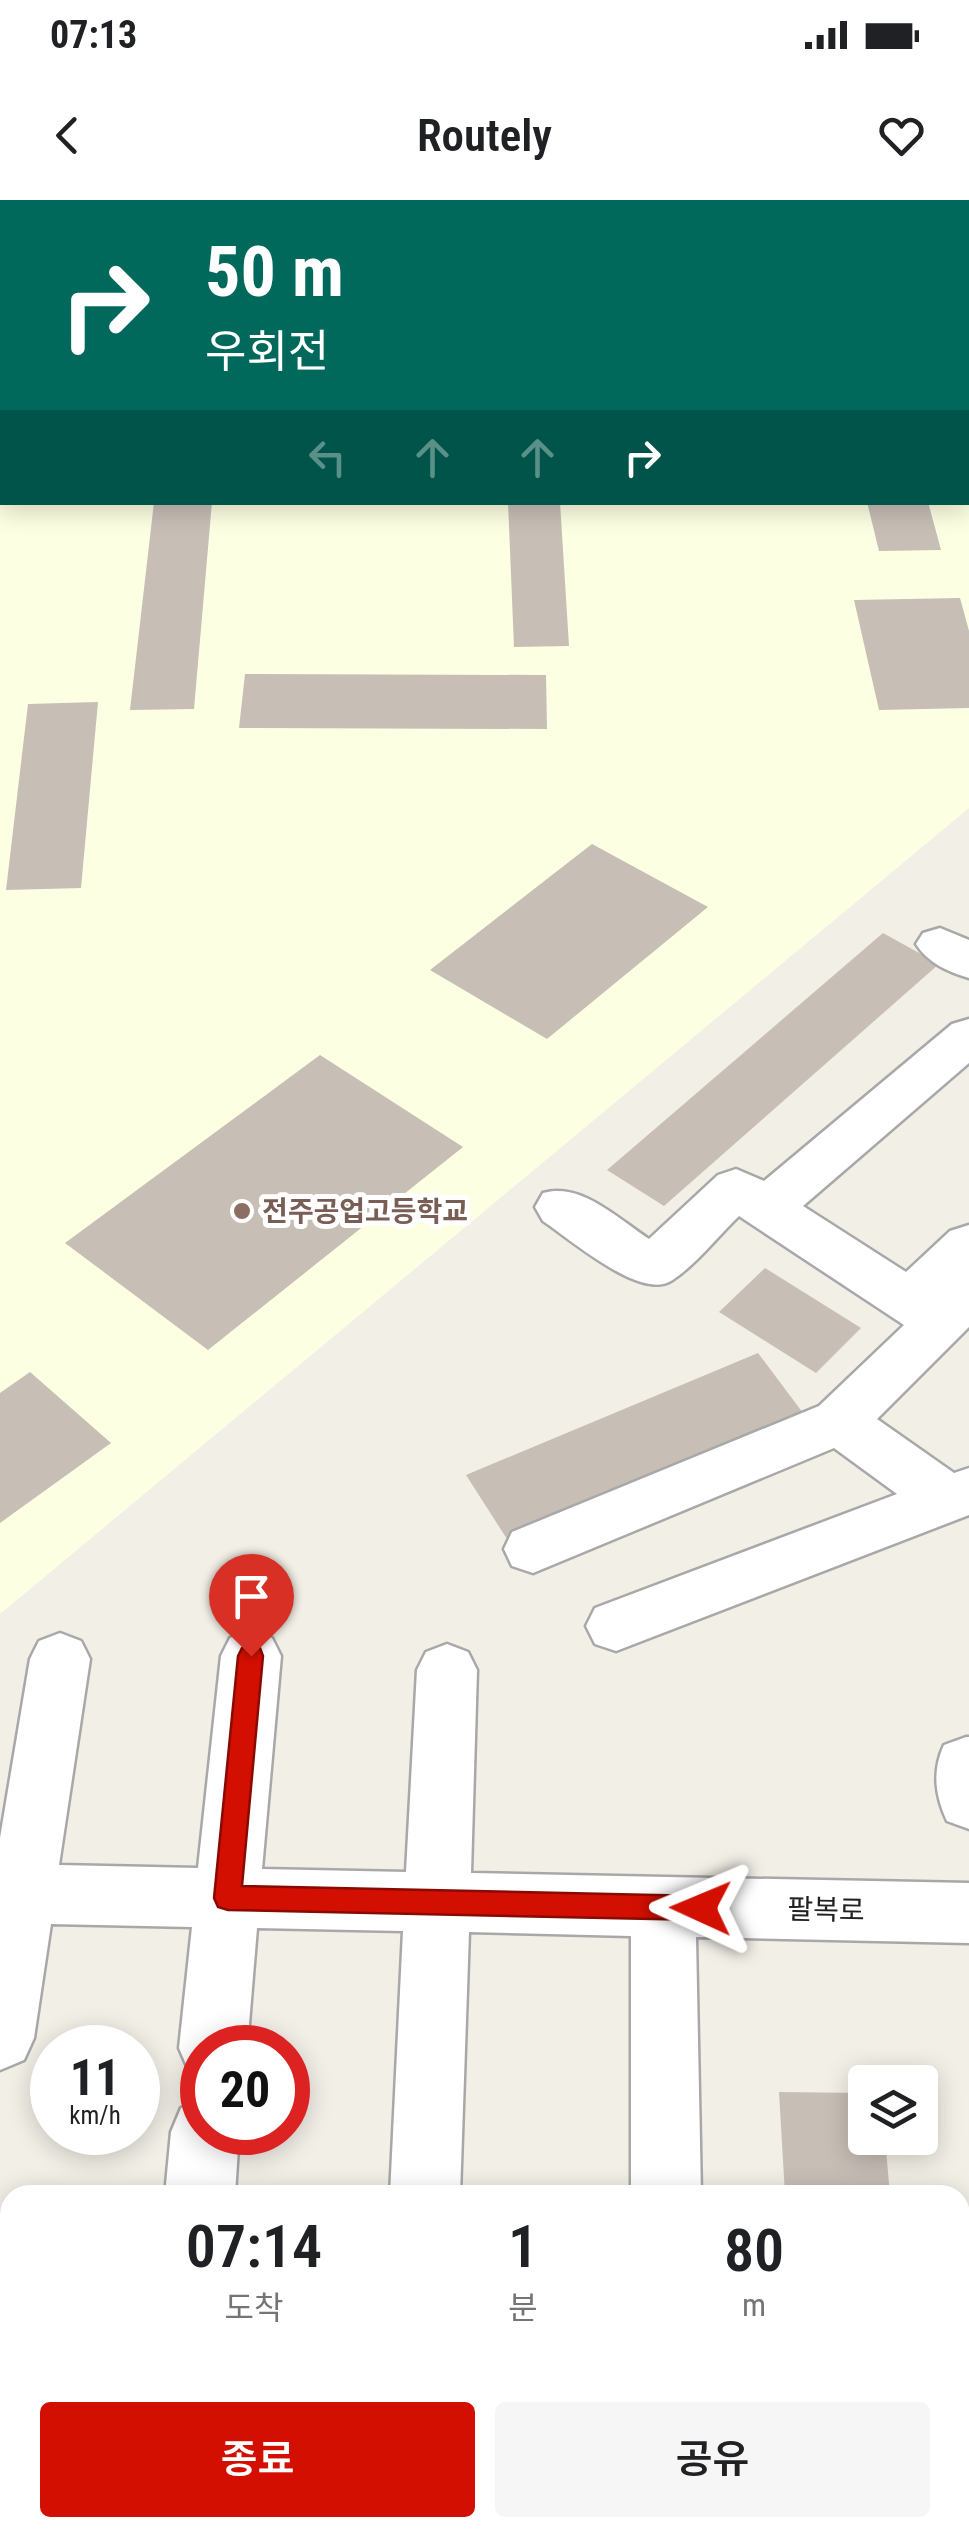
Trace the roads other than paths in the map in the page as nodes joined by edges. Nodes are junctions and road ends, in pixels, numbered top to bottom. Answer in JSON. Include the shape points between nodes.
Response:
{"nodes":[{"id":1,"x":969,"y":1036,"type":"edge"},
{"id":2,"x":561,"y":1207,"type":"dead end"},
{"id":3,"x":766,"y":1208,"type":"junction"},
{"id":4,"x":969,"y":1245,"type":"edge"},
{"id":5,"x":940,"y":1305,"type":"edge"},
{"id":6,"x":839,"y":1422,"type":"junction"},
{"id":7,"x":958,"y":1495,"type":"edge"},
{"id":8,"x":533,"y":1549,"type":"dead end"},
{"id":9,"x":616,"y":1626,"type":"dead end"},
{"id":10,"x":251,"y":1656,"type":"dead end"},
{"id":11,"x":60,"y":1659,"type":"dead end"},
{"id":12,"x":448,"y":1670,"type":"dead end"},
{"id":13,"x":969,"y":1764,"type":"edge"},
{"id":14,"x":969,"y":1801,"type":"edge"},
{"id":15,"x":23,"y":1894,"type":"junction"},
{"id":16,"x":228,"y":1898,"type":"junction"},
{"id":17,"x":437,"y":1902,"type":"junction"},
{"id":18,"x":663,"y":1907,"type":"junction"},
{"id":19,"x":969,"y":1914,"type":"edge"},
{"id":20,"x":216,"y":2025,"type":"edge"},
{"id":21,"x":0,"y":2038,"type":"edge"},
{"id":22,"x":204,"y":2155,"type":"edge"},
{"id":23,"x":201,"y":2185,"type":"edge"},
{"id":24,"x":425,"y":2185,"type":"edge"},
{"id":25,"x":666,"y":2185,"type":"edge"}],
"edges":[{"from":1,"to":3,"type":"lane"},
{"from":2,"to":3,"type":"lane","via":[[652,1267],[736,1188]]},
{"from":3,"to":5,"type":"lane"},
{"from":4,"to":5,"type":"lane"},
{"from":5,"to":6,"type":"lane"},
{"from":6,"to":7,"type":"lane"},
{"from":6,"to":8,"type":"lane"},
{"from":7,"to":9,"type":"lane"},
{"from":10,"to":16,"type":"lane"},
{"from":11,"to":15,"type":"lane"},
{"from":12,"to":17,"type":"lane"},
{"from":13,"to":14,"type":"lane"},
{"from":15,"to":16,"type":"lane","name":"팔복로"},
{"from":15,"to":21,"type":"lane"},
{"from":16,"to":17,"type":"lane","name":"팔복로"},
{"from":16,"to":20,"type":"lane"},
{"from":17,"to":18,"type":"lane","name":"팔복로"},
{"from":17,"to":24,"type":"lane"},
{"from":18,"to":19,"type":"lane","name":"팔복로"},
{"from":18,"to":25,"type":"lane"},
{"from":22,"to":23,"type":"lane"}]}
